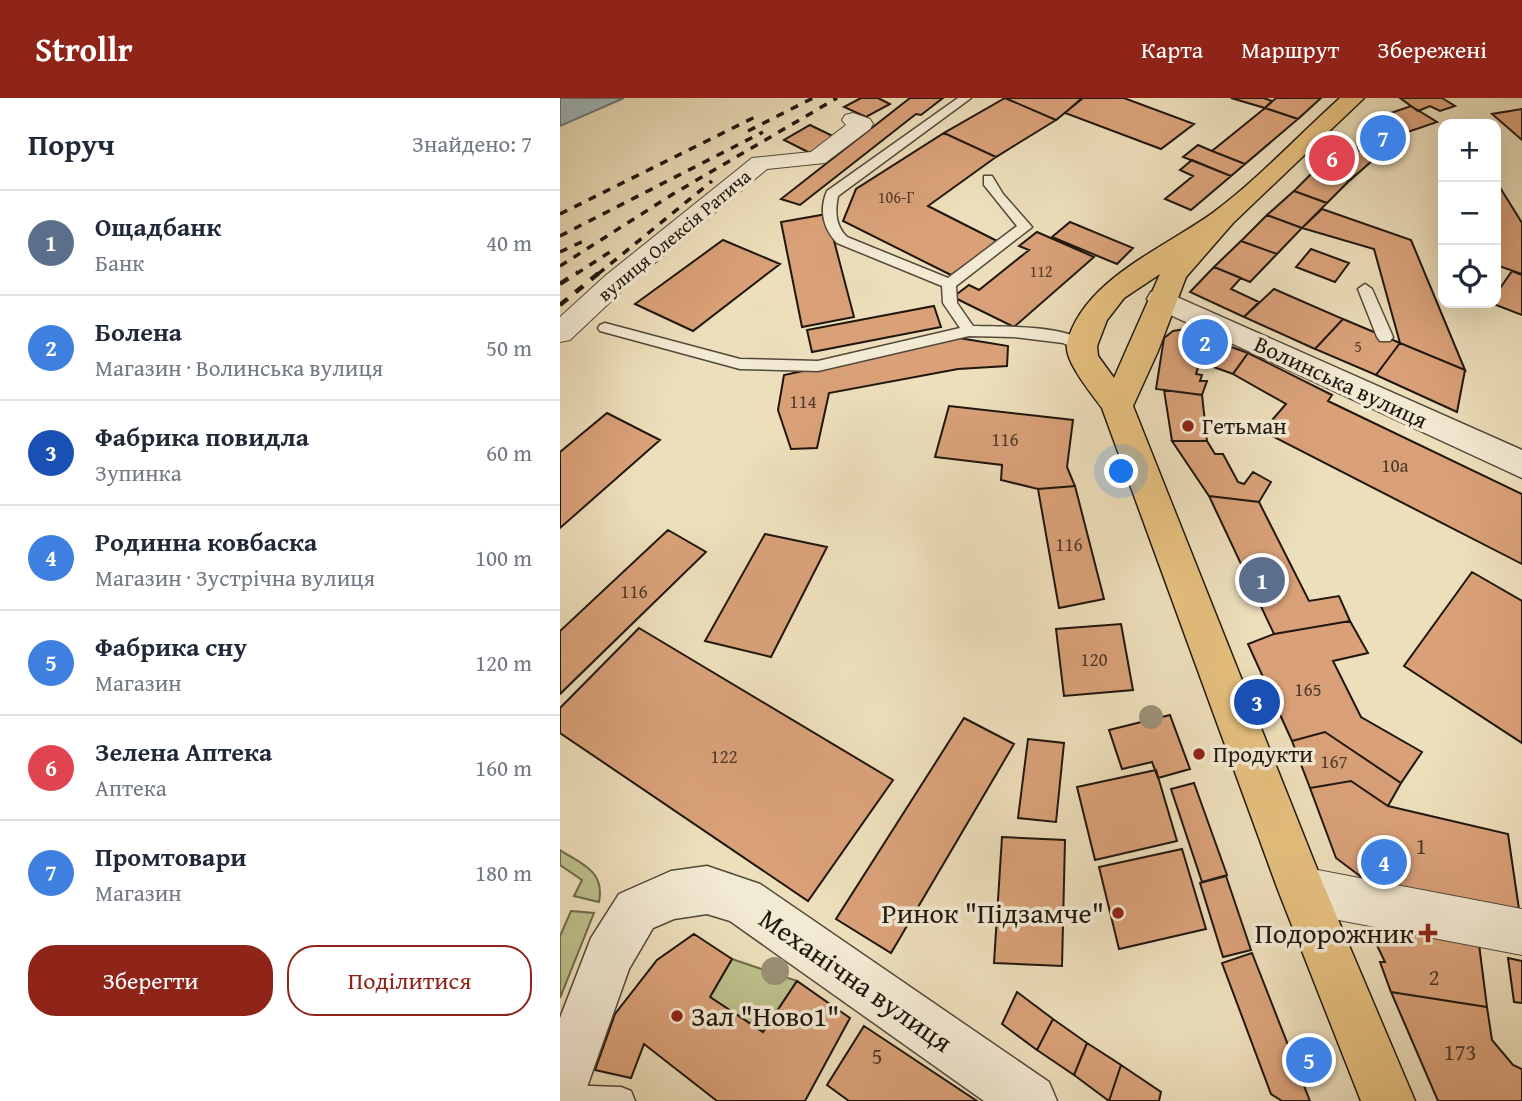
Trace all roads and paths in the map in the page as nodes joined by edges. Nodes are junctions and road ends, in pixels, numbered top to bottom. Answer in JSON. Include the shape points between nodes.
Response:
{"nodes":[{"id":1,"x":965,"y":98,"type":"edge"},
{"id":2,"x":1353,"y":98,"type":"edge"},
{"id":3,"x":1378,"y":98,"type":"edge"},
{"id":4,"x":853,"y":120,"type":"dead end"},
{"id":5,"x":1306,"y":141,"type":"junction"},
{"id":6,"x":988,"y":179,"type":"dead end"},
{"id":7,"x":1224,"y":217,"type":"junction"},
{"id":8,"x":949,"y":284,"type":"junction"},
{"id":9,"x":1365,"y":289,"type":"dead end"},
{"id":10,"x":1114,"y":292,"type":"junction"},
{"id":11,"x":1161,"y":299,"type":"junction"},
{"id":12,"x":605,"y":328,"type":"dead end"},
{"id":13,"x":969,"y":331,"type":"junction"},
{"id":14,"x":560,"y":333,"type":"edge"},
{"id":15,"x":1385,"y":337,"type":"dead end"},
{"id":16,"x":1143,"y":351,"type":"junction"},
{"id":17,"x":1082,"y":352,"type":"junction"},
{"id":18,"x":1117,"y":406,"type":"junction"},
{"id":19,"x":1522,"y":465,"type":"edge"},
{"id":20,"x":1302,"y":890,"type":"junction"},
{"id":21,"x":1522,"y":932,"type":"edge"},
{"id":22,"x":560,"y":1088,"type":"edge"},
{"id":23,"x":560,"y":1099,"type":"edge"},
{"id":24,"x":621,"y":1101,"type":"edge"},
{"id":25,"x":1030,"y":1101,"type":"edge"},
{"id":26,"x":1388,"y":1101,"type":"edge"}],
"edges":[{"from":1,"to":8,"type":"lane","via":[[832,194],[827,209],[834,233],[842,240]]},
{"from":2,"to":5,"type":"main road"},
{"from":3,"to":5,"type":"main road","via":[[1359,117]]},
{"from":4,"to":14,"type":"street","name":"вулиця Олексія Ратича","via":[[862,124],[817,158],[760,163]]},
{"from":5,"to":7,"type":"main road"},
{"from":6,"to":8,"type":"lane","via":[[990,188],[1025,227]]},
{"from":7,"to":10,"type":"main road"},
{"from":7,"to":11,"type":"main road","via":[[1172,275]]},
{"from":8,"to":13,"type":"lane","via":[[950,303]]},
{"from":9,"to":15,"type":"lane"},
{"from":10,"to":11,"type":"main road","via":[[1142,291]]},
{"from":10,"to":17,"type":"main road","via":[[1093,317]]},
{"from":11,"to":16,"type":"main road"},
{"from":11,"to":19,"type":"street","name":"Волинська вулиця","via":[[1354,379]]},
{"from":12,"to":13,"type":"lane","via":[[740,364],[818,366]]},
{"from":13,"to":17,"type":"lane","via":[[1066,338]]},
{"from":16,"to":17,"type":"main road","via":[[1130,366],[1114,370]]},
{"from":16,"to":18,"type":"main road"},
{"from":17,"to":18,"type":"main road"},
{"from":18,"to":20,"type":"main road"},
{"from":20,"to":21,"type":"street"},
{"from":20,"to":26,"type":"main road"},
{"from":22,"to":25,"type":"street","name":"Механічна вулиця","via":[[608,956],[636,911],[671,895],[707,890],[743,901]]},
{"from":23,"to":24,"type":"lane"}]}
